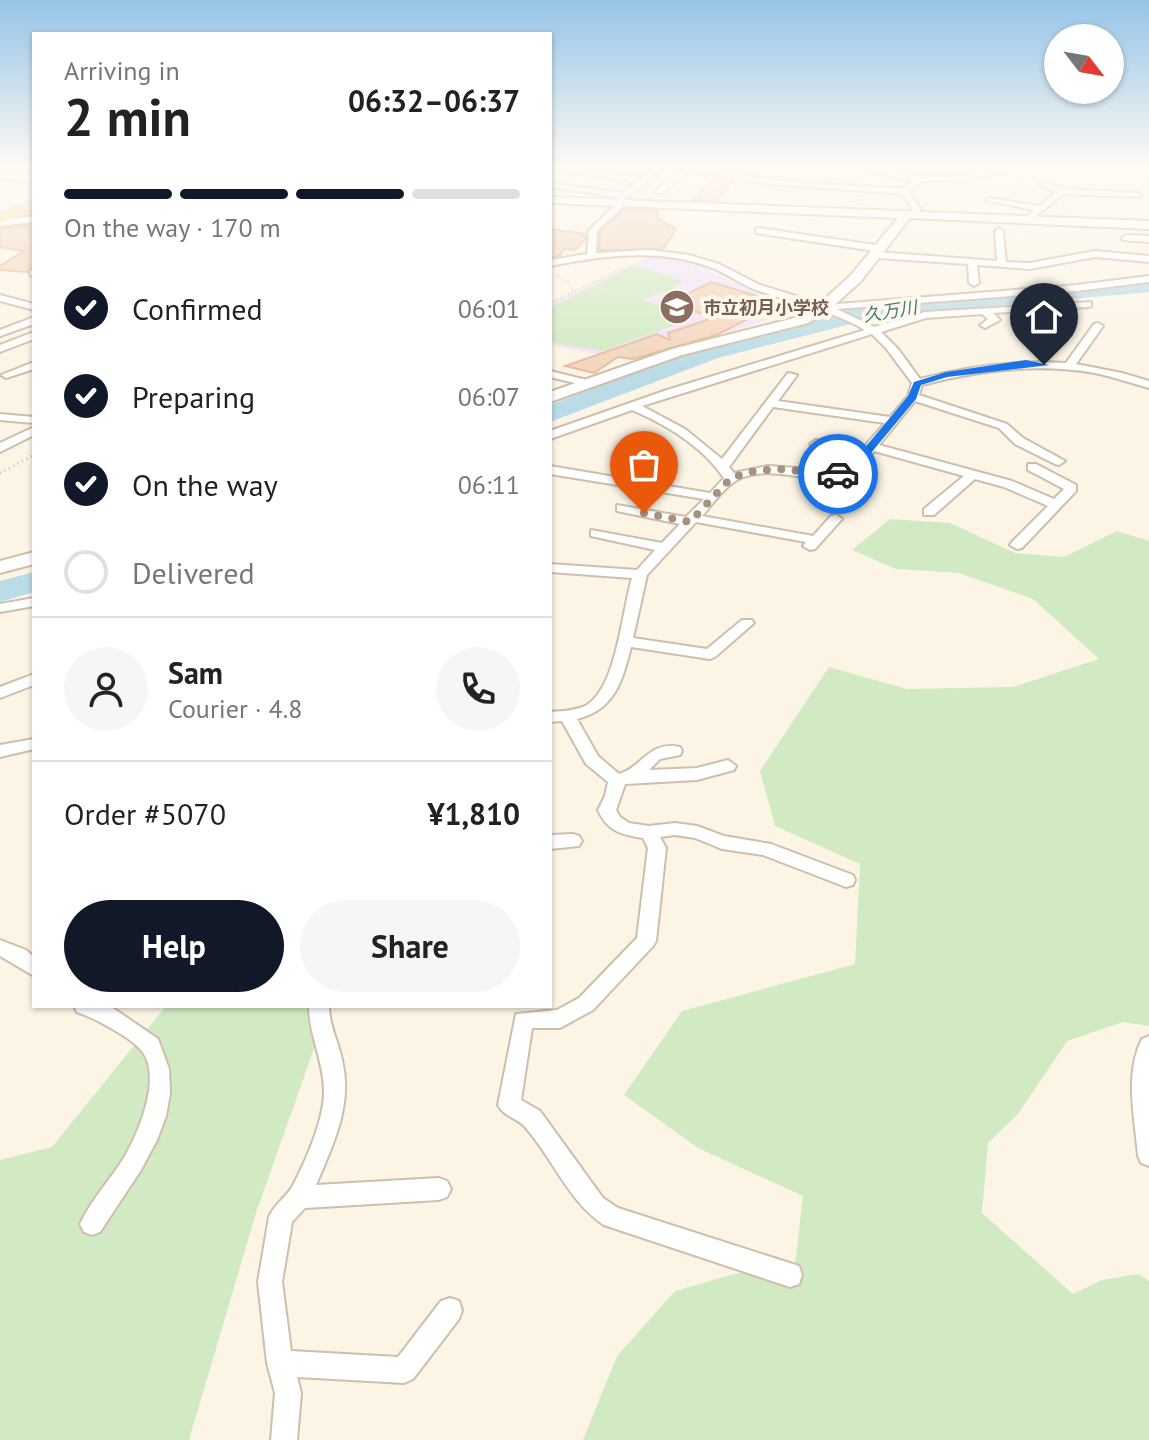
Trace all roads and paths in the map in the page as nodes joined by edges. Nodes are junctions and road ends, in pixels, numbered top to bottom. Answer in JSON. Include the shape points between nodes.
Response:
{"nodes":[{"id":1,"x":592,"y":234,"type":"edge"},
{"id":2,"x":785,"y":234,"type":"edge"},
{"id":3,"x":894,"y":234,"type":"edge"},
{"id":4,"x":999,"y":234,"type":"edge"},
{"id":5,"x":1126,"y":238,"type":"dead end"},
{"id":6,"x":1148,"y":246,"type":"edge"},
{"id":7,"x":879,"y":252,"type":"junction"},
{"id":8,"x":652,"y":253,"type":"junction"},
{"id":9,"x":1105,"y":254,"type":"junction"},
{"id":10,"x":591,"y":255,"type":"junction"},
{"id":11,"x":1149,"y":259,"type":"edge"},
{"id":12,"x":1063,"y":260,"type":"junction"},
{"id":13,"x":972,"y":262,"type":"junction"},
{"id":14,"x":552,"y":263,"type":"edge"},
{"id":15,"x":1002,"y":264,"type":"junction"},
{"id":16,"x":1149,"y":279,"type":"edge"},
{"id":17,"x":1120,"y":282,"type":"junction"},
{"id":18,"x":974,"y":283,"type":"dead end"},
{"id":19,"x":1077,"y":288,"type":"junction"},
{"id":20,"x":0,"y":298,"type":"edge"},
{"id":21,"x":16,"y":301,"type":"junction"},
{"id":22,"x":552,"y":302,"type":"edge"},
{"id":23,"x":1088,"y":304,"type":"dead end"},
{"id":24,"x":32,"y":306,"type":"edge"},
{"id":25,"x":0,"y":307,"type":"edge"},
{"id":26,"x":829,"y":310,"type":"junction"},
{"id":27,"x":984,"y":311,"type":"junction"},
{"id":28,"x":32,"y":321,"type":"edge"},
{"id":29,"x":985,"y":325,"type":"dead end"},
{"id":30,"x":1098,"y":326,"type":"dead end"},
{"id":31,"x":868,"y":329,"type":"junction"},
{"id":32,"x":2,"y":333,"type":"dead end"},
{"id":33,"x":32,"y":336,"type":"edge"},
{"id":34,"x":0,"y":349,"type":"edge"},
{"id":35,"x":32,"y":366,"type":"edge"},
{"id":36,"x":1068,"y":368,"type":"junction"},
{"id":37,"x":552,"y":374,"type":"edge"},
{"id":38,"x":6,"y":375,"type":"dead end"},
{"id":39,"x":792,"y":375,"type":"dead end"},
{"id":40,"x":917,"y":383,"type":"junction"},
{"id":41,"x":591,"y":384,"type":"junction"},
{"id":42,"x":1149,"y":385,"type":"edge"},
{"id":43,"x":552,"y":396,"type":"edge"},
{"id":44,"x":913,"y":397,"type":"junction"},
{"id":45,"x":773,"y":404,"type":"junction"},
{"id":46,"x":633,"y":406,"type":"junction"},
{"id":47,"x":0,"y":417,"type":"edge"},
{"id":48,"x":32,"y":420,"type":"edge"},
{"id":49,"x":892,"y":421,"type":"junction"},
{"id":50,"x":32,"y":431,"type":"edge"},
{"id":51,"x":552,"y":434,"type":"edge"},
{"id":52,"x":816,"y":444,"type":"dead end"},
{"id":53,"x":0,"y":448,"type":"edge"},
{"id":54,"x":869,"y":448,"type":"junction"},
{"id":55,"x":32,"y":456,"type":"edge"},
{"id":56,"x":1059,"y":461,"type":"dead end"},
{"id":57,"x":1032,"y":467,"type":"dead end"},
{"id":58,"x":552,"y":470,"type":"edge"},
{"id":59,"x":727,"y":472,"type":"junction"},
{"id":60,"x":0,"y":473,"type":"edge"},
{"id":61,"x":973,"y":474,"type":"junction"},
{"id":62,"x":713,"y":497,"type":"junction"},
{"id":63,"x":1054,"y":504,"type":"junction"},
{"id":64,"x":622,"y":508,"type":"dead end"},
{"id":65,"x":929,"y":512,"type":"dead end"},
{"id":66,"x":836,"y":519,"type":"dead end"},
{"id":67,"x":691,"y":520,"type":"junction"},
{"id":68,"x":595,"y":535,"type":"dead end"},
{"id":69,"x":1017,"y":545,"type":"dead end"},
{"id":70,"x":665,"y":548,"type":"junction"},
{"id":71,"x":32,"y":558,"type":"edge"},
{"id":72,"x":2,"y":563,"type":"edge"},
{"id":73,"x":552,"y":568,"type":"edge"},
{"id":74,"x":640,"y":574,"type":"junction"},
{"id":75,"x":32,"y":602,"type":"edge"},
{"id":76,"x":0,"y":608,"type":"edge"},
{"id":77,"x":747,"y":623,"type":"dead end"},
{"id":78,"x":623,"y":641,"type":"junction"},
{"id":79,"x":32,"y":680,"type":"edge"},
{"id":80,"x":0,"y":693,"type":"edge"},
{"id":81,"x":558,"y":716,"type":"edge"},
{"id":82,"x":32,"y":744,"type":"edge"},
{"id":83,"x":0,"y":751,"type":"edge"},
{"id":84,"x":674,"y":751,"type":"dead end"},
{"id":85,"x":728,"y":766,"type":"dead end"},
{"id":86,"x":624,"y":778,"type":"junction"},
{"id":87,"x":649,"y":832,"type":"junction"},
{"id":88,"x":573,"y":841,"type":"dead end"},
{"id":89,"x":552,"y":842,"type":"edge"},
{"id":90,"x":846,"y":880,"type":"dead end"},
{"id":91,"x":0,"y":948,"type":"edge"},
{"id":92,"x":32,"y":966,"type":"edge"},
{"id":93,"x":93,"y":1008,"type":"edge"},
{"id":94,"x":319,"y":1008,"type":"edge"},
{"id":95,"x":1149,"y":1045,"type":"edge"},
{"id":96,"x":1148,"y":1145,"type":"edge"},
{"id":97,"x":439,"y":1189,"type":"dead end"},
{"id":98,"x":299,"y":1197,"type":"junction"},
{"id":99,"x":92,"y":1224,"type":"dead end"},
{"id":100,"x":790,"y":1275,"type":"dead end"},
{"id":101,"x":450,"y":1310,"type":"dead end"},
{"id":102,"x":280,"y":1363,"type":"junction"},
{"id":103,"x":284,"y":1440,"type":"edge"}],
"edges":[{"from":1,"to":10,"type":"street"},
{"from":2,"to":7,"type":"street"},
{"from":3,"to":7,"type":"main road"},
{"from":4,"to":15,"type":"street"},
{"from":5,"to":6,"type":"street"},
{"from":7,"to":13,"type":"street"},
{"from":7,"to":26,"type":"main road"},
{"from":8,"to":10,"type":"street"},
{"from":8,"to":22,"type":"path"},
{"from":8,"to":26,"type":"street","via":[[705,262],[761,289]]},
{"from":9,"to":11,"type":"street"},
{"from":9,"to":12,"type":"street"},
{"from":9,"to":17,"type":"street"},
{"from":10,"to":14,"type":"street"},
{"from":12,"to":15,"type":"street","via":[[1014,269]]},
{"from":12,"to":19,"type":"street"},
{"from":13,"to":15,"type":"street"},
{"from":13,"to":18,"type":"street"},
{"from":16,"to":17,"type":"street"},
{"from":17,"to":19,"type":"street"},
{"from":19,"to":26,"type":"street"},
{"from":20,"to":21,"type":"street"},
{"from":21,"to":24,"type":"street"},
{"from":21,"to":25,"type":"street"},
{"from":23,"to":27,"type":"street"},
{"from":26,"to":31,"type":"street"},
{"from":26,"to":41,"type":"main road","via":[[677,352]]},
{"from":27,"to":29,"type":"street","via":[[995,320]]},
{"from":27,"to":31,"type":"street","via":[[925,315]]},
{"from":28,"to":32,"type":"street"},
{"from":30,"to":36,"type":"street"},
{"from":31,"to":40,"type":"street","via":[[880,336]]},
{"from":31,"to":46,"type":"street"},
{"from":33,"to":34,"type":"street"},
{"from":35,"to":38,"type":"street"},
{"from":36,"to":40,"type":"street","via":[[1026,363]]},
{"from":36,"to":42,"type":"street"},
{"from":37,"to":41,"type":"street"},
{"from":39,"to":45,"type":"street"},
{"from":40,"to":44,"type":"street"},
{"from":41,"to":43,"type":"main road"},
{"from":44,"to":49,"type":"street"},
{"from":44,"to":56,"type":"street","via":[[1003,426],[1019,441]]},
{"from":45,"to":49,"type":"street"},
{"from":45,"to":59,"type":"street"},
{"from":46,"to":51,"type":"street"},
{"from":46,"to":59,"type":"street","via":[[666,419]]},
{"from":47,"to":48,"type":"street"},
{"from":49,"to":54,"type":"street"},
{"from":50,"to":53,"type":"street"},
{"from":52,"to":54,"type":"street"},
{"from":54,"to":59,"type":"street","via":[[852,470],[841,473]]},
{"from":54,"to":61,"type":"street"},
{"from":55,"to":60,"type":"path"},
{"from":57,"to":63,"type":"street","via":[[1072,488]]},
{"from":58,"to":62,"type":"street"},
{"from":59,"to":62,"type":"street"},
{"from":61,"to":63,"type":"street"},
{"from":61,"to":65,"type":"street"},
{"from":62,"to":67,"type":"street"},
{"from":63,"to":69,"type":"street"},
{"from":64,"to":67,"type":"street"},
{"from":66,"to":67,"type":"street","via":[[811,544]]},
{"from":67,"to":70,"type":"street"},
{"from":68,"to":70,"type":"street"},
{"from":70,"to":74,"type":"street"},
{"from":71,"to":72,"type":"main road"},
{"from":73,"to":74,"type":"street"},
{"from":74,"to":78,"type":"street"},
{"from":75,"to":76,"type":"street"},
{"from":77,"to":78,"type":"street","via":[[710,654]]},
{"from":78,"to":81,"type":"street","via":[[614,684],[603,700],[590,710]]},
{"from":79,"to":80,"type":"street"},
{"from":81,"to":86,"type":"street","via":[[600,771]]},
{"from":82,"to":83,"type":"street"},
{"from":84,"to":86,"type":"street","via":[[655,755]]},
{"from":85,"to":86,"type":"street","via":[[697,774]]},
{"from":86,"to":87,"type":"street","via":[[607,810],[610,821]]},
{"from":87,"to":90,"type":"street","via":[[697,832],[765,849]]},
{"from":87,"to":100,"type":"street","via":[[657,848],[646,941],[586,1004],[560,1019],[523,1020],[509,1105],[532,1118],[595,1206],[612,1217]]},
{"from":88,"to":89,"type":"street"},
{"from":91,"to":92,"type":"street"},
{"from":93,"to":99,"type":"street","via":[[151,1045],[160,1087],[150,1130],[135,1162]]},
{"from":94,"to":98,"type":"street","via":[[335,1095],[328,1129]]},
{"from":95,"to":96,"type":"street","via":[[1142,1076]]},
{"from":97,"to":98,"type":"street"},
{"from":98,"to":102,"type":"street","via":[[281,1217],[270,1282]]},
{"from":101,"to":102,"type":"street","via":[[404,1370]]},
{"from":102,"to":103,"type":"street","via":[[288,1393]]}]}
